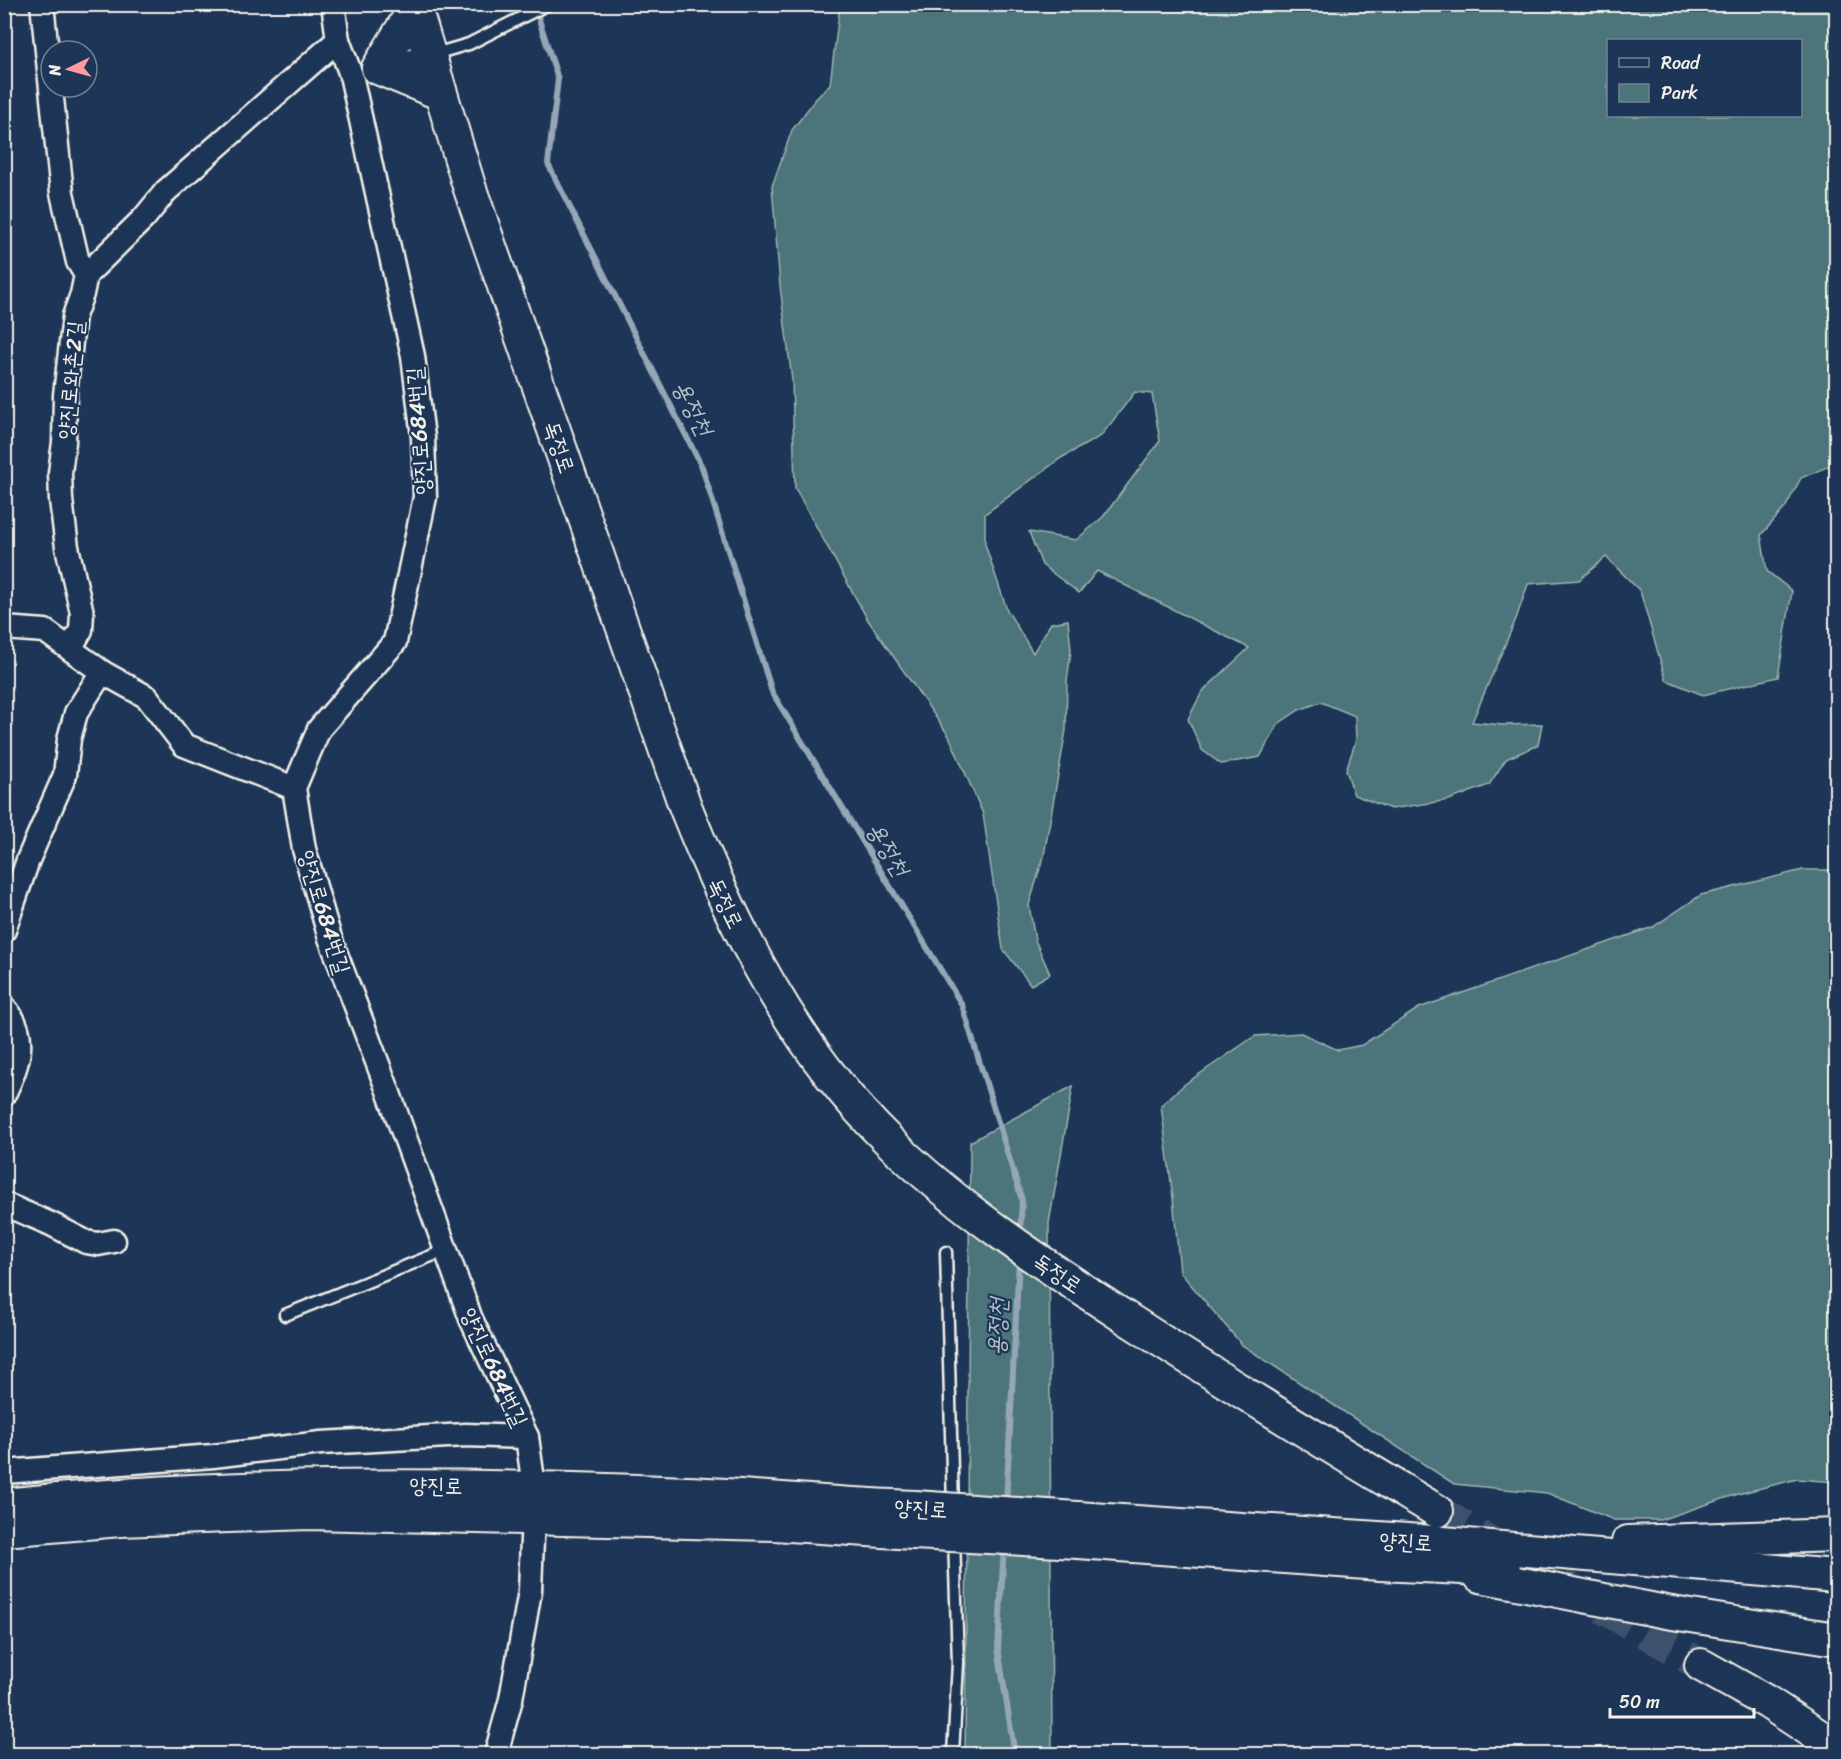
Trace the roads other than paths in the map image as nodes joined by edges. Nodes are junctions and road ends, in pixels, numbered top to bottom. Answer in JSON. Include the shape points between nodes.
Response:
{"nodes":[{"id":1,"x":42,"y":4,"type":"edge"},
{"id":2,"x":333,"y":4,"type":"edge"},
{"id":3,"x":548,"y":4,"type":"edge"},
{"id":4,"x":414,"y":6,"type":"edge"},
{"id":5,"x":338,"y":39,"type":"junction"},
{"id":6,"x":428,"y":56,"type":"junction"},
{"id":7,"x":364,"y":72,"type":"junction"},
{"id":8,"x":439,"y":93,"type":"junction"},
{"id":9,"x":86,"y":275,"type":"junction"},
{"id":10,"x":4,"y":628,"type":"edge"},
{"id":11,"x":70,"y":649,"type":"junction"},
{"id":12,"x":102,"y":672,"type":"junction"},
{"id":13,"x":294,"y":788,"type":"junction"},
{"id":14,"x":4,"y":930,"type":"edge"},
{"id":15,"x":4,"y":1007,"type":"edge"},
{"id":16,"x":4,"y":1094,"type":"edge"},
{"id":17,"x":4,"y":1204,"type":"edge"},
{"id":18,"x":114,"y":1240,"type":"dead end"},
{"id":19,"x":446,"y":1250,"type":"junction"},
{"id":20,"x":945,"y":1252,"type":"dead end"},
{"id":21,"x":285,"y":1315,"type":"dead end"},
{"id":22,"x":527,"y":1437,"type":"junction"},
{"id":23,"x":4,"y":1472,"type":"edge"},
{"id":24,"x":534,"y":1487,"type":"junction"},
{"id":25,"x":4,"y":1505,"type":"edge"},
{"id":26,"x":1437,"y":1511,"type":"tunnel mouth"},
{"id":27,"x":533,"y":1519,"type":"junction"},
{"id":28,"x":915,"y":1520,"type":"junction"},
{"id":29,"x":4,"y":1530,"type":"edge"},
{"id":30,"x":1077,"y":1530,"type":"junction"},
{"id":31,"x":1836,"y":1534,"type":"edge"},
{"id":32,"x":1408,"y":1540,"type":"junction"},
{"id":33,"x":1432,"y":1566,"type":"junction"},
{"id":34,"x":1836,"y":1576,"type":"edge"},
{"id":35,"x":1836,"y":1598,"type":"edge"},
{"id":36,"x":1836,"y":1639,"type":"edge"},
{"id":37,"x":1701,"y":1665,"type":"tunnel mouth"},
{"id":38,"x":1836,"y":1747,"type":"edge"},
{"id":39,"x":496,"y":1755,"type":"edge"},
{"id":40,"x":953,"y":1755,"type":"edge"}],
"edges":[{"from":1,"to":9,"type":"street","via":[[62,193],[78,262]]},
{"from":2,"to":5,"type":"street","name":"양진로684번길"},
{"from":3,"to":6,"type":"lane","via":[[469,44]]},
{"from":4,"to":6,"type":"main road","name":"독정로"},
{"from":4,"to":7,"type":"main road"},
{"from":5,"to":7,"type":"street","name":"양진로684번길"},
{"from":5,"to":9,"type":"street","via":[[166,191]]},
{"from":6,"to":7,"type":"street"},
{"from":6,"to":8,"type":"main road","name":"독정로"},
{"from":7,"to":8,"type":"main road"},
{"from":7,"to":13,"type":"street","name":"양진로684번길","via":[[413,356],[423,436],[424,497],[395,642],[319,729]]},
{"from":8,"to":26,"type":"main road","name":"독정로","via":[[708,865],[769,985],[811,1047],[887,1139],[986,1222],[1088,1293]]},
{"from":9,"to":11,"type":"street","name":"양진로와촌2길","via":[[74,315],[60,473],[67,547],[82,613],[81,630]]},
{"from":10,"to":11,"type":"street","via":[[45,631]]},
{"from":11,"to":12,"type":"street"},
{"from":12,"to":13,"type":"street","via":[[147,698],[184,745]]},
{"from":12,"to":14,"type":"street","via":[[76,713],[65,775],[28,860]]},
{"from":13,"to":19,"type":"street","name":"양진로684번길","via":[[304,849],[330,938]]},
{"from":15,"to":16,"type":"street","via":[[15,1020],[20,1036],[12,1078]]},
{"from":17,"to":18,"type":"street","via":[[86,1242]]},
{"from":19,"to":21,"type":"lane"},
{"from":19,"to":22,"type":"street","name":"양진로684번길","via":[[471,1319]]},
{"from":20,"to":40,"type":"lane","via":[[958,1663]]},
{"from":22,"to":23,"type":"street","via":[[466,1435],[321,1443],[213,1456]]},
{"from":22,"to":24,"type":"street","name":"양진로684번길"},
{"from":24,"to":25,"type":"main road","name":"양진로","via":[[397,1485],[244,1490],[89,1496]]},
{"from":24,"to":27,"type":"street","name":"양진로684번길"},
{"from":24,"to":28,"type":"main road","name":"양진로","via":[[849,1505]]},
{"from":27,"to":28,"type":"main road","name":"양진로","via":[[774,1524]]},
{"from":27,"to":29,"type":"main road","name":"양진로","via":[[308,1513],[120,1520]]},
{"from":27,"to":39,"type":"street","name":"양진로684번길","via":[[530,1591],[511,1700]]},
{"from":28,"to":30,"type":"main road","name":"양진로","bridge":true},
{"from":30,"to":32,"type":"main road","name":"양진로"},
{"from":30,"to":33,"type":"main road","name":"양진로"},
{"from":31,"to":32,"type":"main road","via":[[1598,1543]]},
{"from":32,"to":34,"type":"main road","name":"양진로"},
{"from":33,"to":35,"type":"main road","name":"양진로"},
{"from":33,"to":36,"type":"main road","via":[[1666,1612]]},
{"from":37,"to":38,"type":"main road"}]}
